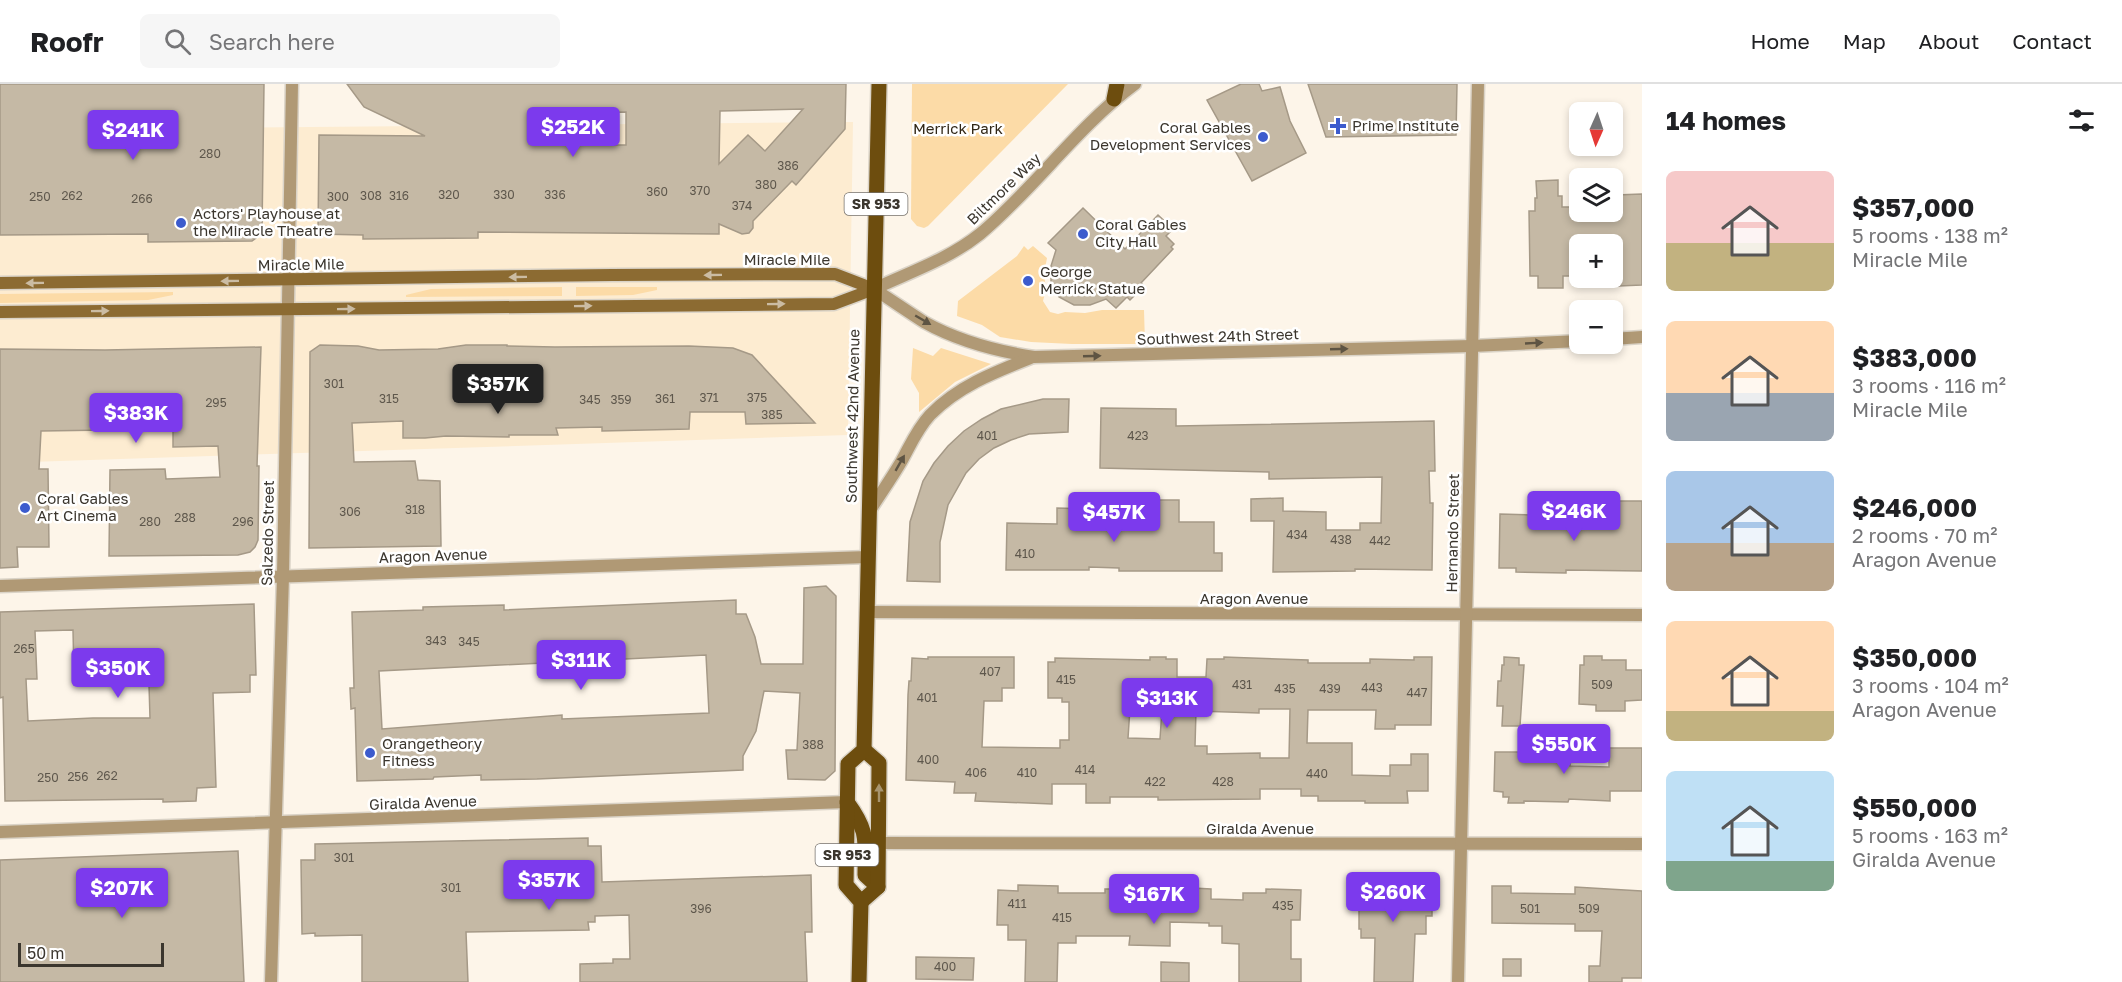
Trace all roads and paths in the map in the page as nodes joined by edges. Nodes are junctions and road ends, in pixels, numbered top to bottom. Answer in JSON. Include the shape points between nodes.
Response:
{"nodes":[{"id":1,"x":292,"y":84,"type":"edge"},
{"id":2,"x":879,"y":84,"type":"edge"},
{"id":3,"x":1135,"y":84,"type":"edge"},
{"id":4,"x":1478,"y":84,"type":"edge"},
{"id":5,"x":1116,"y":92,"type":"edge"},
{"id":6,"x":288,"y":280,"type":"junction"},
{"id":7,"x":0,"y":283,"type":"edge"},
{"id":8,"x":874,"y":289,"type":"junction"},
{"id":9,"x":288,"y":310,"type":"junction"},
{"id":10,"x":0,"y":312,"type":"edge"},
{"id":11,"x":1642,"y":338,"type":"edge"},
{"id":12,"x":1623,"y":339,"type":"edge"},
{"id":13,"x":1569,"y":342,"type":"edge"},
{"id":14,"x":1472,"y":346,"type":"junction"},
{"id":15,"x":1034,"y":357,"type":"junction"},
{"id":16,"x":868,"y":513,"type":"junction"},
{"id":17,"x":868,"y":557,"type":"junction"},
{"id":18,"x":283,"y":576,"type":"junction"},
{"id":19,"x":0,"y":585,"type":"edge"},
{"id":20,"x":867,"y":612,"type":"junction"},
{"id":21,"x":1467,"y":614,"type":"junction"},
{"id":22,"x":1642,"y":615,"type":"edge"},
{"id":23,"x":864,"y":750,"type":"junction"},
{"id":24,"x":848,"y":802,"type":"junction"},
{"id":25,"x":277,"y":823,"type":"junction"},
{"id":26,"x":0,"y":832,"type":"edge"},
{"id":27,"x":879,"y":843,"type":"junction"},
{"id":28,"x":1461,"y":844,"type":"junction"},
{"id":29,"x":1642,"y":844,"type":"edge"},
{"id":30,"x":878,"y":887,"type":"junction"},
{"id":31,"x":861,"y":902,"type":"junction"},
{"id":32,"x":271,"y":982,"type":"edge"},
{"id":33,"x":859,"y":982,"type":"edge"},
{"id":34,"x":1458,"y":982,"type":"edge"}],
"edges":[{"from":1,"to":6,"type":"street","name":"Salzedo Street"},
{"from":2,"to":8,"type":"main road","name":"Southwest 42nd Avenue","number":"SR 953"},
{"from":3,"to":5,"type":"street","name":"Biltmore Way"},
{"from":4,"to":14,"type":"street","name":"Hernando Street"},
{"from":5,"to":8,"type":"street","name":"Biltmore Way","via":[[1017,199],[978,235],[942,258]]},
{"from":6,"to":7,"type":"main road","name":"Miracle Mile","one_way":true},
{"from":8,"to":6,"type":"main road","name":"Miracle Mile","one_way":true,"via":[[835,274]]},
{"from":6,"to":9,"type":"street","name":"Salzedo Street"},
{"from":9,"to":8,"type":"main road","one_way":true,"via":[[834,304]]},
{"from":8,"to":15,"type":"street","name":"Southwest 24th Street","one_way":true,"via":[[926,323],[962,339]]},
{"from":8,"to":16,"type":"main road","name":"Southwest 42nd Avenue","number":"SR 953"},
{"from":10,"to":9,"type":"main road","one_way":true},
{"from":9,"to":18,"type":"street","name":"Salzedo Street"},
{"from":11,"to":12,"type":"street"},
{"from":14,"to":13,"type":"street","name":"Southwest 24th Street","one_way":true},
{"from":15,"to":14,"type":"street","name":"Southwest 24th Street","one_way":true},
{"from":14,"to":21,"type":"street","name":"Hernando Street"},
{"from":16,"to":15,"type":"street","one_way":true,"via":[[928,417],[977,380]]},
{"from":16,"to":17,"type":"main road","name":"Southwest 42nd Avenue","number":"SR 953"},
{"from":17,"to":18,"type":"street","name":"Aragon Avenue"},
{"from":17,"to":20,"type":"main road","name":"Southwest 42nd Avenue","number":"SR 953"},
{"from":18,"to":19,"type":"street","name":"Aragon Avenue"},
{"from":18,"to":25,"type":"street","name":"Salzedo Street"},
{"from":20,"to":21,"type":"street","name":"Aragon Avenue"},
{"from":20,"to":23,"type":"main road","name":"Southwest 42nd Avenue","number":"SR 953"},
{"from":21,"to":22,"type":"street","name":"Aragon Avenue"},
{"from":21,"to":28,"type":"street","name":"Hernando Street"},
{"from":23,"to":24,"type":"main road","number":"SR 953","via":[[848,764]]},
{"from":27,"to":23,"type":"main road","number":"SR 953","one_way":true,"via":[[879,763]]},
{"from":24,"to":25,"type":"street","name":"Giralda Avenue"},
{"from":24,"to":30,"type":"main road","via":[[865,831],[865,875]]},
{"from":24,"to":31,"type":"main road","number":"SR 953","via":[[846,885]]},
{"from":25,"to":26,"type":"street","name":"Giralda Avenue"},
{"from":25,"to":32,"type":"street","name":"Salzedo Street"},
{"from":27,"to":28,"type":"street","name":"Giralda Avenue"},
{"from":27,"to":30,"type":"main road","number":"SR 953"},
{"from":28,"to":29,"type":"street","name":"Giralda Avenue"},
{"from":28,"to":34,"type":"street","name":"Hernando Street"},
{"from":30,"to":31,"type":"main road","number":"SR 953"},
{"from":31,"to":33,"type":"main road"}]}
